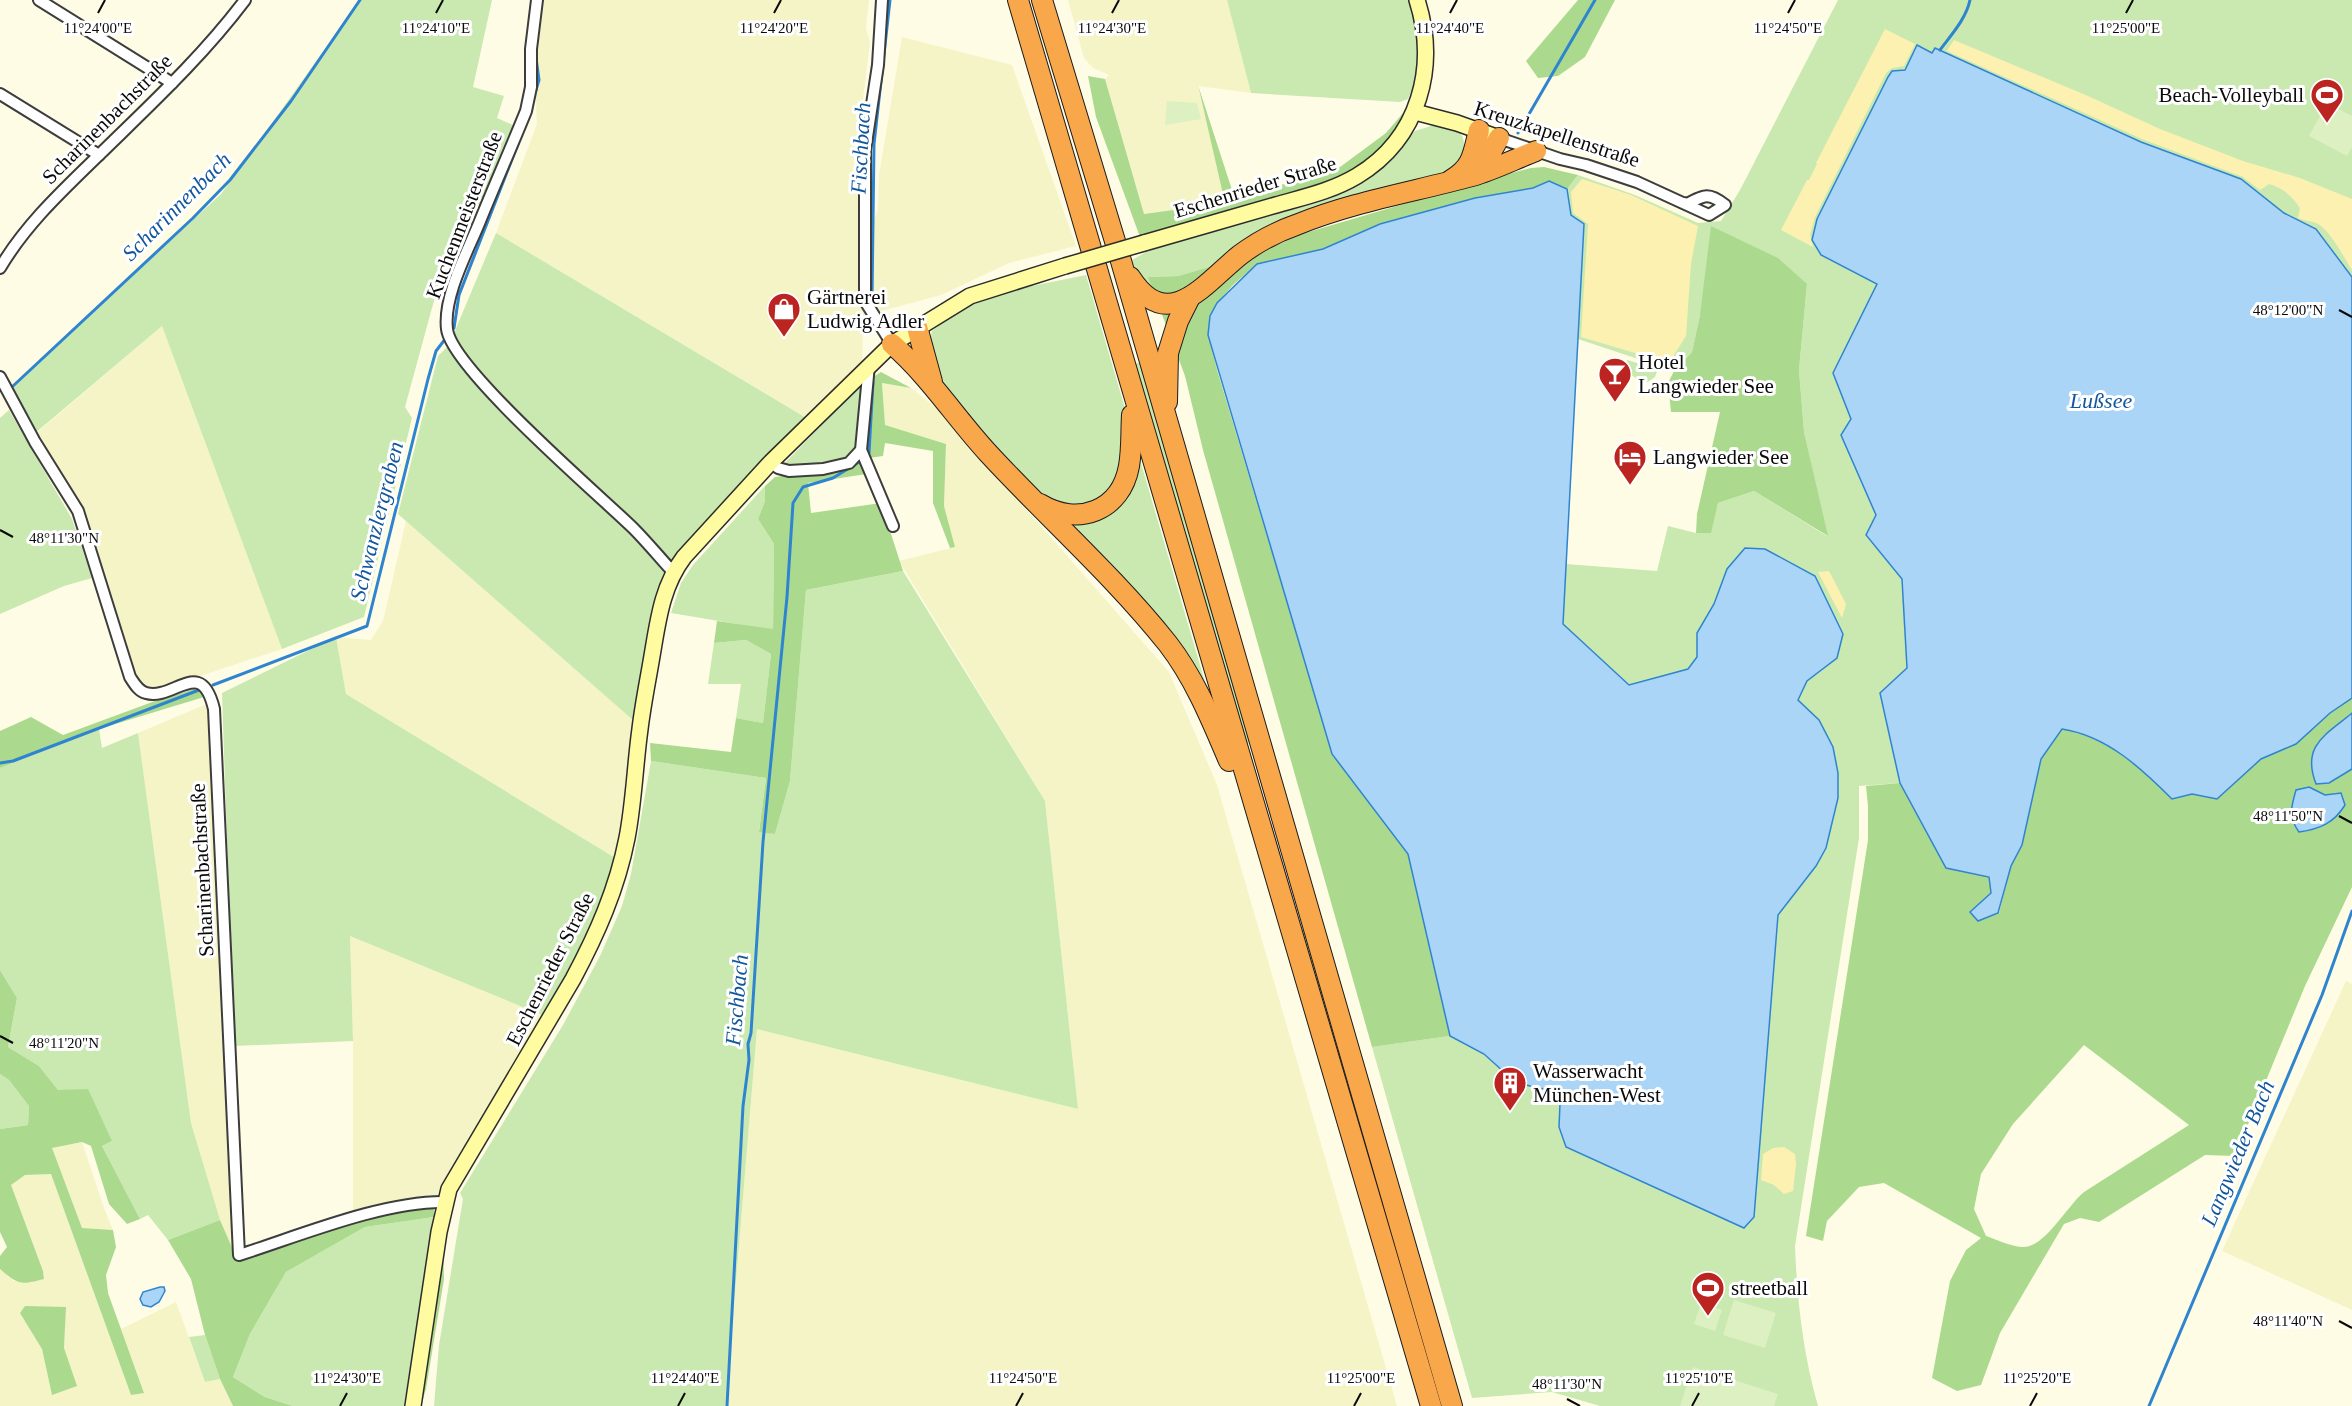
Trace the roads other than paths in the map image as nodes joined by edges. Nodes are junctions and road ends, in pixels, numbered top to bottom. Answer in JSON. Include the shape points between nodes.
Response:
{"nodes":[{"id":1,"x":39,"y":0,"type":"edge"},
{"id":2,"x":245,"y":0,"type":"edge"},
{"id":3,"x":537,"y":0,"type":"edge"},
{"id":4,"x":882,"y":0,"type":"edge"},
{"id":5,"x":1018,"y":0,"type":"edge"},
{"id":6,"x":1042,"y":0,"type":"edge"},
{"id":7,"x":1417,"y":0,"type":"edge"},
{"id":8,"x":172,"y":83,"type":"junction"},
{"id":9,"x":0,"y":94,"type":"edge"},
{"id":10,"x":1415,"y":112,"type":"junction"},
{"id":11,"x":1479,"y":130,"type":"junction"},
{"id":12,"x":1499,"y":138,"type":"junction"},
{"id":13,"x":1536,"y":151,"type":"junction"},
{"id":14,"x":99,"y":155,"type":"junction"},
{"id":15,"x":1474,"y":176,"type":"junction"},
{"id":16,"x":1451,"y":180,"type":"junction"},
{"id":17,"x":1684,"y":203,"type":"dead end"},
{"id":18,"x":1121,"y":261,"type":"junction"},
{"id":19,"x":0,"y":268,"type":"edge"},
{"id":20,"x":1190,"y":297,"type":"junction"},
{"id":21,"x":917,"y":327,"type":"junction"},
{"id":22,"x":892,"y":344,"type":"junction"},
{"id":23,"x":869,"y":365,"type":"junction"},
{"id":24,"x":0,"y":377,"type":"edge"},
{"id":25,"x":934,"y":387,"type":"junction"},
{"id":26,"x":1132,"y":396,"type":"junction"},
{"id":27,"x":1166,"y":420,"type":"junction"},
{"id":28,"x":861,"y":450,"type":"junction"},
{"id":29,"x":771,"y":462,"type":"junction"},
{"id":30,"x":1033,"y":500,"type":"junction"},
{"id":31,"x":893,"y":526,"type":"dead end"},
{"id":32,"x":673,"y":572,"type":"junction"},
{"id":33,"x":1266,"y":851,"type":"junction"},
{"id":34,"x":445,"y":1202,"type":"junction"},
{"id":35,"x":413,"y":1406,"type":"edge"},
{"id":36,"x":1431,"y":1406,"type":"edge"},
{"id":37,"x":1452,"y":1406,"type":"edge"}],
"edges":[{"from":1,"to":8,"type":"street"},
{"from":2,"to":8,"type":"street","name":"Scharinenbachstraße","via":[[222,31]]},
{"from":3,"to":32,"type":"street","name":"Kuchenmeisterstraße","via":[[526,111],[457,278],[447,314],[447,331],[466,364],[525,427]]},
{"from":4,"to":22,"type":"street","via":[[878,65],[865,150],[864,268],[865,301]]},
{"from":5,"to":26,"type":"highway"},
{"from":6,"to":18,"type":"highway"},
{"from":7,"to":10,"type":"street","name":"Eschenrieder Straße","via":[[1426,33],[1426,50]]},
{"from":8,"to":14,"type":"street","name":"Scharinenbachstraße"},
{"from":9,"to":14,"type":"street"},
{"from":10,"to":11,"type":"street","name":"Kreuzkapellenstraße"},
{"from":10,"to":21,"type":"street","name":"Eschenrieder Straße","bridge":true,"via":[[1385,153],[1358,175],[1329,190],[970,296]]},
{"from":11,"to":12,"type":"street","name":"Kreuzkapellenstraße"},
{"from":11,"to":16,"type":"highway","via":[[1470,162],[1464,172]]},
{"from":12,"to":13,"type":"street","name":"Kreuzkapellenstraße"},
{"from":12,"to":15,"type":"highway"},
{"from":13,"to":15,"type":"highway"},
{"from":13,"to":17,"type":"street","name":"Kreuzkapellenstraße","via":[[1637,182]]},
{"from":14,"to":19,"type":"street","name":"Scharinenbachstraße","via":[[29,226]]},
{"from":15,"to":16,"type":"highway"},
{"from":16,"to":20,"type":"highway","via":[[1297,224],[1241,254]]},
{"from":18,"to":20,"type":"highway","via":[[1137,287],[1157,303]]},
{"from":18,"to":27,"type":"highway"},
{"from":20,"to":27,"type":"highway","via":[[1168,354]]},
{"from":21,"to":22,"type":"street","name":"Eschenrieder Straße"},
{"from":21,"to":25,"type":"highway"},
{"from":22,"to":23,"type":"street","name":"Eschenrieder Straße"},
{"from":22,"to":25,"type":"highway"},
{"from":23,"to":28,"type":"street"},
{"from":23,"to":29,"type":"street","name":"Eschenrieder Straße"},
{"from":24,"to":34,"type":"street","name":"Scharinenbachstraße","via":[[78,511],[136,687],[155,694],[199,683],[211,697],[239,1255],[364,1215],[424,1202]]},
{"from":25,"to":30,"type":"highway","via":[[981,446]]},
{"from":26,"to":30,"type":"highway","via":[[1129,466],[1115,498],[1080,516],[1060,513]]},
{"from":26,"to":33,"type":"highway"},
{"from":27,"to":37,"type":"highway"},
{"from":28,"to":29,"type":"street","via":[[849,463],[823,469],[789,471]]},
{"from":28,"to":31,"type":"street"},
{"from":29,"to":32,"type":"street","name":"Eschenrieder Straße"},
{"from":30,"to":33,"type":"highway","via":[[1169,645],[1194,683],[1231,764],[1253,833]]},
{"from":32,"to":34,"type":"street","name":"Eschenrieder Straße","via":[[656,634],[627,838],[614,888],[573,979],[459,1170]]},
{"from":33,"to":36,"type":"highway"},
{"from":34,"to":35,"type":"street","name":"Eschenrieder Straße"}]}
